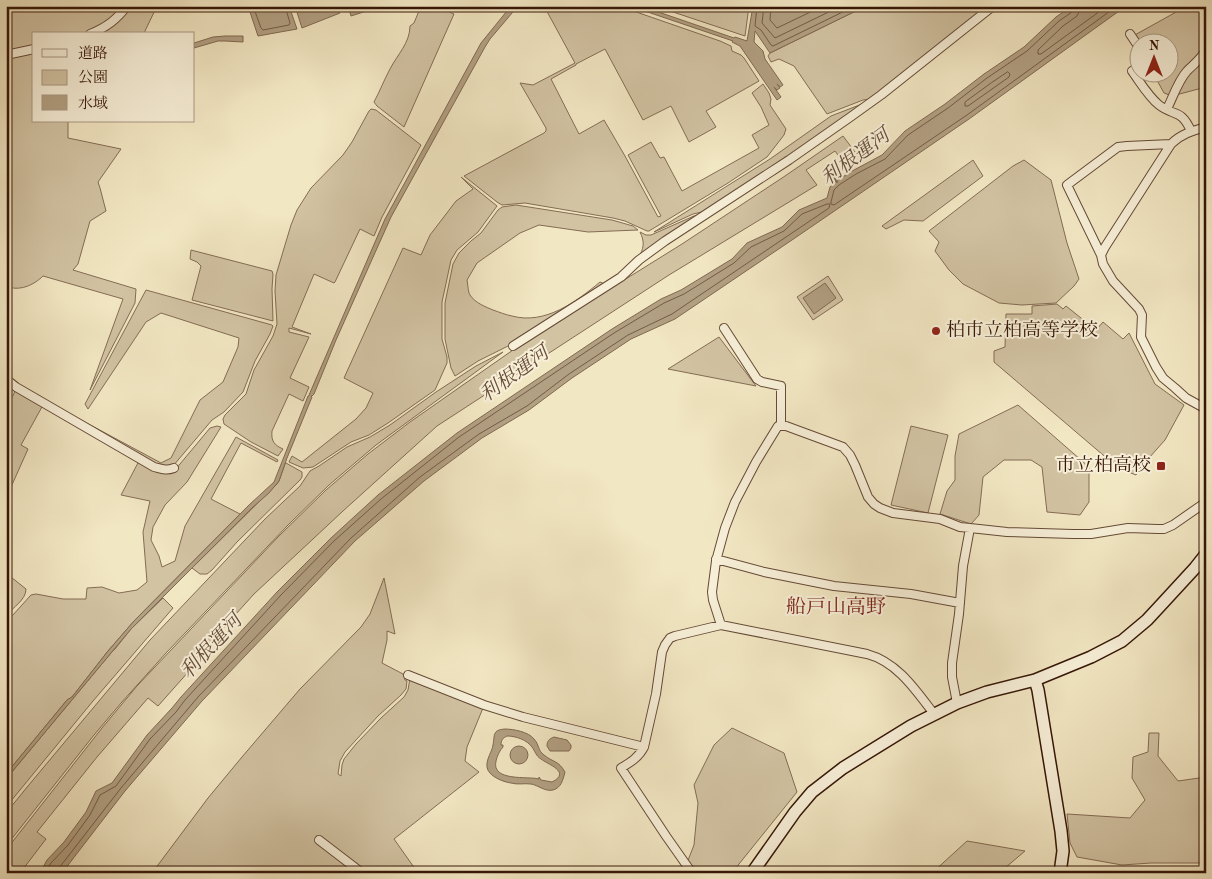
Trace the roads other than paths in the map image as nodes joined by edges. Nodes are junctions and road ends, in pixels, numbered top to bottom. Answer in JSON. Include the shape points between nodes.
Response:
{"nodes":[{"id":1,"x":127,"y":6,"type":"edge"},
{"id":2,"x":993,"y":6,"type":"edge"},
{"id":3,"x":94,"y":32,"type":"edge"},
{"id":4,"x":32,"y":49,"type":"edge"},
{"id":5,"x":1206,"y":50,"type":"edge"},
{"id":6,"x":6,"y":55,"type":"edge"},
{"id":7,"x":1140,"y":82,"type":"edge"},
{"id":8,"x":1167,"y":109,"type":"junction"},
{"id":9,"x":1206,"y":127,"type":"edge"},
{"id":10,"x":1190,"y":131,"type":"junction"},
{"id":11,"x":1171,"y":144,"type":"junction"},
{"id":12,"x":1101,"y":255,"type":"junction"},
{"id":13,"x":724,"y":328,"type":"dead end"},
{"id":14,"x":513,"y":346,"type":"dead end"},
{"id":15,"x":6,"y":379,"type":"edge"},
{"id":16,"x":1206,"y":409,"type":"edge"},
{"id":17,"x":781,"y":426,"type":"junction"},
{"id":18,"x":174,"y":468,"type":"dead end"},
{"id":19,"x":1206,"y":502,"type":"edge"},
{"id":20,"x":970,"y":528,"type":"junction"},
{"id":21,"x":1206,"y":554,"type":"edge"},
{"id":22,"x":716,"y":559,"type":"junction"},
{"id":23,"x":960,"y":603,"type":"junction"},
{"id":24,"x":721,"y":625,"type":"junction"},
{"id":25,"x":408,"y":675,"type":"dead end"},
{"id":26,"x":1035,"y":680,"type":"junction"},
{"id":27,"x":957,"y":702,"type":"junction"},
{"id":28,"x":934,"y":714,"type":"junction"},
{"id":29,"x":644,"y":747,"type":"junction"},
{"id":30,"x":319,"y":840,"type":"dead end"},
{"id":31,"x":362,"y":873,"type":"edge"},
{"id":32,"x":692,"y":873,"type":"edge"},
{"id":33,"x":752,"y":873,"type":"edge"},
{"id":34,"x":1060,"y":873,"type":"edge"}],
"edges":[{"from":1,"to":3,"type":"street","via":[[107,26]]},
{"from":2,"to":14,"type":"street","via":[[889,89],[789,160],[665,241],[621,277]]},
{"from":4,"to":6,"type":"street"},
{"from":5,"to":8,"type":"street","via":[[1181,79]]},
{"from":7,"to":8,"type":"street","via":[[1153,99]]},
{"from":8,"to":10,"type":"street","via":[[1182,116]]},
{"from":9,"to":10,"type":"street"},
{"from":10,"to":11,"type":"street"},
{"from":11,"to":12,"type":"street"},
{"from":11,"to":12,"type":"street","via":[[1118,147],[1068,185]]},
{"from":12,"to":16,"type":"street","via":[[1113,281],[1139,308],[1142,315],[1141,337],[1163,378],[1186,398]]},
{"from":13,"to":17,"type":"street","via":[[757,379],[781,386]]},
{"from":15,"to":18,"type":"street","via":[[154,467],[163,470]]},
{"from":17,"to":20,"type":"street","via":[[843,447],[855,465],[868,497],[880,508],[893,514],[940,519]]},
{"from":17,"to":22,"type":"street","via":[[774,432],[736,502],[724,528]]},
{"from":19,"to":20,"type":"street","via":[[1164,529],[1128,528],[1073,534]]},
{"from":20,"to":23,"type":"street"},
{"from":21,"to":26,"type":"street","via":[[1147,620],[1122,641]]},
{"from":22,"to":23,"type":"street","via":[[834,586]]},
{"from":22,"to":24,"type":"street","via":[[712,592]]},
{"from":23,"to":27,"type":"street","via":[[952,663]]},
{"from":24,"to":28,"type":"street","via":[[875,656],[898,671]]},
{"from":24,"to":29,"type":"street","via":[[675,636],[665,645]]},
{"from":25,"to":29,"type":"street","via":[[523,717]]},
{"from":26,"to":27,"type":"street"},
{"from":26,"to":34,"type":"street","via":[[1061,831]]},
{"from":27,"to":28,"type":"street"},
{"from":28,"to":33,"type":"street","via":[[843,768],[812,792]]},
{"from":29,"to":32,"type":"street","via":[[635,759],[621,768]]},
{"from":30,"to":31,"type":"street"}]}
